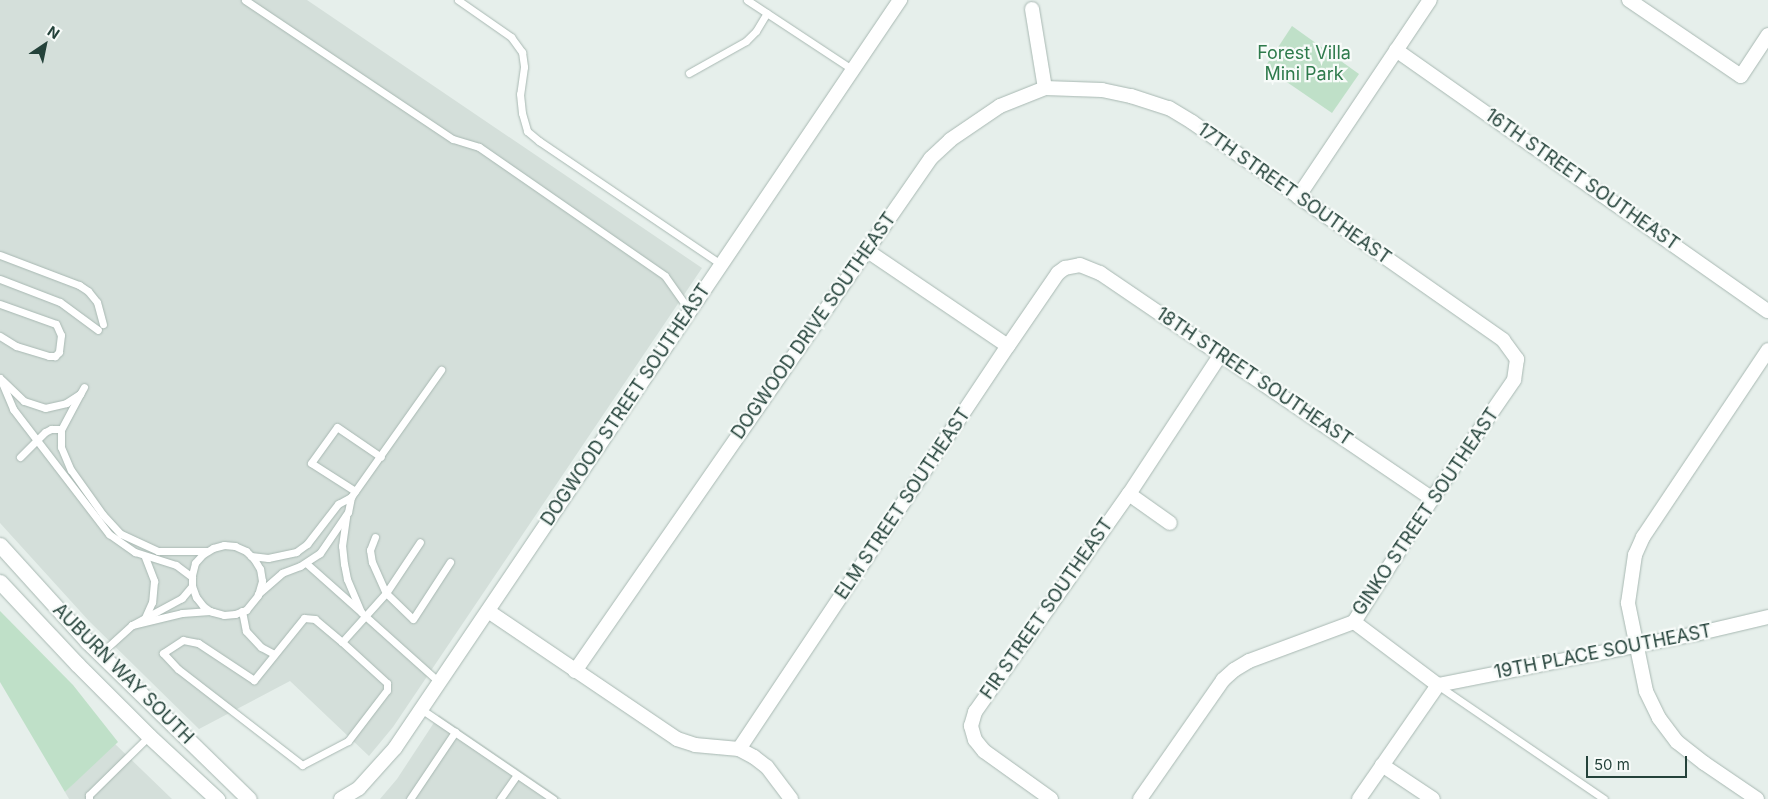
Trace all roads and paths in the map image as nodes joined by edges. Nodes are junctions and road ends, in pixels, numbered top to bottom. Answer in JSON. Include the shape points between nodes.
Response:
{"nodes":[{"id":1,"x":245,"y":0,"type":"edge"},
{"id":2,"x":458,"y":0,"type":"edge"},
{"id":3,"x":747,"y":0,"type":"edge"},
{"id":4,"x":900,"y":0,"type":"edge"},
{"id":5,"x":1430,"y":0,"type":"edge"},
{"id":6,"x":1629,"y":0,"type":"edge"},
{"id":7,"x":1032,"y":9,"type":"dead end"},
{"id":8,"x":767,"y":13,"type":"junction"},
{"id":9,"x":1768,"y":35,"type":"edge"},
{"id":10,"x":1396,"y":50,"type":"junction"},
{"id":11,"x":853,"y":70,"type":"junction"},
{"id":12,"x":689,"y":73,"type":"dead end"},
{"id":13,"x":1045,"y":88,"type":"junction"},
{"id":14,"x":1298,"y":197,"type":"junction"},
{"id":15,"x":866,"y":250,"type":"junction"},
{"id":16,"x":0,"y":255,"type":"edge"},
{"id":17,"x":721,"y":264,"type":"junction"},
{"id":18,"x":1072,"y":265,"type":"joint"},
{"id":19,"x":0,"y":279,"type":"edge"},
{"id":20,"x":0,"y":304,"type":"edge"},
{"id":21,"x":690,"y":310,"type":"junction"},
{"id":22,"x":1768,"y":311,"type":"edge"},
{"id":23,"x":0,"y":336,"type":"edge"},
{"id":24,"x":1008,"y":346,"type":"junction"},
{"id":25,"x":1768,"y":350,"type":"edge"},
{"id":26,"x":1221,"y":354,"type":"junction"},
{"id":27,"x":1517,"y":359,"type":"joint"},
{"id":28,"x":441,"y":370,"type":"dead end"},
{"id":29,"x":0,"y":378,"type":"edge"},
{"id":30,"x":84,"y":387,"type":"dead end"},
{"id":31,"x":80,"y":394,"type":"junction"},
{"id":32,"x":61,"y":429,"type":"junction"},
{"id":33,"x":36,"y":440,"type":"junction"},
{"id":34,"x":20,"y":457,"type":"dead end"},
{"id":35,"x":381,"y":457,"type":"junction"},
{"id":36,"x":353,"y":494,"type":"junction"},
{"id":37,"x":1129,"y":494,"type":"junction"},
{"id":38,"x":1432,"y":499,"type":"junction"},
{"id":39,"x":346,"y":514,"type":"junction"},
{"id":40,"x":1170,"y":523,"type":"dead end"},
{"id":41,"x":375,"y":536,"type":"dead end"},
{"id":42,"x":420,"y":542,"type":"dead end"},
{"id":43,"x":0,"y":545,"type":"edge"},
{"id":44,"x":207,"y":551,"type":"junction"},
{"id":45,"x":251,"y":556,"type":"junction"},
{"id":46,"x":145,"y":557,"type":"junction"},
{"id":47,"x":450,"y":562,"type":"dead end"},
{"id":48,"x":306,"y":563,"type":"junction"},
{"id":49,"x":192,"y":578,"type":"junction"},
{"id":50,"x":1,"y":584,"type":"edge"},
{"id":51,"x":192,"y":586,"type":"junction"},
{"id":52,"x":386,"y":593,"type":"junction"},
{"id":53,"x":258,"y":595,"type":"junction"},
{"id":54,"x":210,"y":611,"type":"junction"},
{"id":55,"x":242,"y":611,"type":"junction"},
{"id":56,"x":488,"y":611,"type":"junction"},
{"id":57,"x":364,"y":614,"type":"junction"},
{"id":58,"x":1768,"y":617,"type":"edge"},
{"id":59,"x":145,"y":618,"type":"junction"},
{"id":60,"x":1354,"y":622,"type":"junction"},
{"id":61,"x":132,"y":625,"type":"junction"},
{"id":62,"x":342,"y":642,"type":"junction"},
{"id":63,"x":1636,"y":645,"type":"junction"},
{"id":64,"x":100,"y":654,"type":"junction"},
{"id":65,"x":274,"y":654,"type":"junction"},
{"id":66,"x":575,"y":671,"type":"junction"},
{"id":67,"x":439,"y":682,"type":"junction"},
{"id":68,"x":1438,"y":685,"type":"junction"},
{"id":69,"x":421,"y":709,"type":"junction"},
{"id":70,"x":456,"y":732,"type":"junction"},
{"id":71,"x":149,"y":736,"type":"junction"},
{"id":72,"x":739,"y":749,"type":"junction"},
{"id":73,"x":1382,"y":765,"type":"junction"},
{"id":74,"x":517,"y":774,"type":"junction"},
{"id":75,"x":213,"y":796,"type":"edge"},
{"id":76,"x":90,"y":799,"type":"edge"},
{"id":77,"x":249,"y":799,"type":"edge"},
{"id":78,"x":340,"y":799,"type":"edge"},
{"id":79,"x":410,"y":799,"type":"edge"},
{"id":80,"x":500,"y":799,"type":"edge"},
{"id":81,"x":553,"y":799,"type":"edge"},
{"id":82,"x":791,"y":799,"type":"edge"},
{"id":83,"x":1051,"y":799,"type":"edge"},
{"id":84,"x":1140,"y":799,"type":"edge"},
{"id":85,"x":1359,"y":799,"type":"edge"},
{"id":86,"x":1433,"y":799,"type":"edge"},
{"id":87,"x":1604,"y":799,"type":"edge"},
{"id":88,"x":1758,"y":799,"type":"edge"}],
"edges":[{"from":1,"to":21,"type":"lane","via":[[453,139],[479,147],[665,276]]},
{"from":2,"to":17,"type":"lane","via":[[511,37],[522,52],[524,67],[520,94],[527,131]]},
{"from":3,"to":8,"type":"lane"},
{"from":4,"to":11,"type":"street","name":"DOGWOOD STREET SOUTHEAST"},
{"from":5,"to":10,"type":"street"},
{"from":6,"to":9,"type":"street","via":[[1742,76]]},
{"from":7,"to":13,"type":"street"},
{"from":8,"to":11,"type":"lane"},
{"from":8,"to":12,"type":"lane","via":[[746,41]]},
{"from":10,"to":14,"type":"street"},
{"from":10,"to":22,"type":"street","name":"16TH STREET SOUTHEAST"},
{"from":11,"to":17,"type":"street","name":"DOGWOOD STREET SOUTHEAST"},
{"from":13,"to":14,"type":"street","name":"17TH STREET SOUTHEAST","via":[[1102,90],[1169,108]]},
{"from":13,"to":15,"type":"street","name":"DOGWOOD DRIVE SOUTHEAST","via":[[1000,106],[950,140],[931,158]]},
{"from":14,"to":27,"type":"street","name":"17TH STREET SOUTHEAST","via":[[1503,340]]},
{"from":15,"to":24,"type":"street"},
{"from":15,"to":66,"type":"street","name":"DOGWOOD DRIVE SOUTHEAST"},
{"from":16,"to":19,"type":"lane","via":[[88,291],[97,302],[100,327],[60,302]]},
{"from":17,"to":21,"type":"street","name":"DOGWOOD STREET SOUTHEAST"},
{"from":18,"to":24,"type":"street","name":"ELM STREET SOUTHEAST","via":[[1058,272]]},
{"from":18,"to":26,"type":"street","name":"18TH STREET SOUTHEAST","via":[[1089,267],[1100,273]]},
{"from":20,"to":23,"type":"lane","via":[[56,324],[61,335],[59,352],[49,356],[16,346]]},
{"from":21,"to":56,"type":"street","name":"DOGWOOD STREET SOUTHEAST"},
{"from":24,"to":72,"type":"street","name":"ELM STREET SOUTHEAST"},
{"from":25,"to":63,"type":"street","via":[[1643,537],[1635,555],[1628,603]]},
{"from":26,"to":37,"type":"street","name":"FIR STREET SOUTHEAST"},
{"from":26,"to":38,"type":"street","name":"18TH STREET SOUTHEAST"},
{"from":27,"to":38,"type":"street","name":"GINKO STREET SOUTHEAST","via":[[1514,380]]},
{"from":28,"to":35,"type":"lane"},
{"from":29,"to":31,"type":"lane","via":[[24,401],[36,406],[59,406]]},
{"from":29,"to":33,"type":"lane","via":[[13,409]]},
{"from":30,"to":31,"type":"lane"},
{"from":31,"to":32,"type":"lane"},
{"from":32,"to":33,"type":"lane","via":[[51,429]]},
{"from":32,"to":44,"type":"lane","via":[[61,447],[68,465],[103,515],[121,534],[158,552]]},
{"from":33,"to":34,"type":"lane"},
{"from":33,"to":46,"type":"lane","via":[[109,534]]},
{"from":35,"to":36,"type":"lane"},
{"from":35,"to":36,"type":"lane","via":[[337,427],[311,462]]},
{"from":36,"to":39,"type":"lane"},
{"from":36,"to":45,"type":"lane","via":[[338,504],[307,544],[296,552],[268,558]]},
{"from":37,"to":40,"type":"street"},
{"from":37,"to":83,"type":"street","name":"FIR STREET SOUTHEAST","via":[[981,701],[971,726],[975,740],[984,751]]},
{"from":38,"to":60,"type":"street","name":"GINKO STREET SOUTHEAST"},
{"from":39,"to":48,"type":"lane","via":[[320,553]]},
{"from":39,"to":57,"type":"lane","via":[[342,546],[344,564],[347,579]]},
{"from":41,"to":52,"type":"lane","via":[[370,550],[372,562]]},
{"from":42,"to":52,"type":"lane"},
{"from":43,"to":64,"type":"main road","name":"AUBURN WAY SOUTH"},
{"from":44,"to":45,"type":"lane","via":[[224,545],[235,546]]},
{"from":44,"to":49,"type":"lane","via":[[196,564]]},
{"from":45,"to":53,"type":"lane","via":[[261,575]]},
{"from":46,"to":49,"type":"lane","via":[[176,565]]},
{"from":46,"to":59,"type":"lane","via":[[154,581],[152,602]]},
{"from":47,"to":52,"type":"lane","via":[[413,619]]},
{"from":48,"to":53,"type":"lane","via":[[282,573]]},
{"from":48,"to":57,"type":"lane"},
{"from":49,"to":51,"type":"lane"},
{"from":50,"to":64,"type":"main road","via":[[23,594],[84,657]]},
{"from":50,"to":71,"type":"main road","name":"AUBURN WAY SOUTH"},
{"from":51,"to":54,"type":"lane","via":[[196,597]]},
{"from":51,"to":59,"type":"lane","via":[[174,603]]},
{"from":52,"to":57,"type":"lane"},
{"from":53,"to":55,"type":"lane"},
{"from":54,"to":55,"type":"lane","via":[[224,615]]},
{"from":54,"to":61,"type":"lane","via":[[182,612]]},
{"from":55,"to":65,"type":"lane","via":[[246,630],[261,647]]},
{"from":56,"to":66,"type":"street"},
{"from":56,"to":67,"type":"street","name":"DOGWOOD STREET SOUTHEAST"},
{"from":57,"to":62,"type":"lane"},
{"from":57,"to":67,"type":"lane"},
{"from":58,"to":63,"type":"street","name":"19TH PLACE SOUTHEAST"},
{"from":59,"to":61,"type":"lane"},
{"from":60,"to":68,"type":"street"},
{"from":60,"to":84,"type":"street","name":"GINKO STREET SOUTHEAST","via":[[1249,661],[1234,670],[1223,680]]},
{"from":61,"to":64,"type":"lane"},
{"from":62,"to":65,"type":"lane","via":[[315,618],[304,618]]},
{"from":62,"to":65,"type":"lane","via":[[387,683],[387,690],[348,741],[302,765],[178,669],[164,653],[182,640],[198,643],[254,680]]},
{"from":63,"to":68,"type":"street","name":"19TH PLACE SOUTHEAST"},
{"from":63,"to":88,"type":"street","via":[[1646,691],[1659,718],[1677,742]]},
{"from":64,"to":77,"type":"main road","name":"AUBURN WAY SOUTH"},
{"from":66,"to":72,"type":"street","via":[[677,739],[695,745]]},
{"from":67,"to":69,"type":"street","name":"DOGWOOD STREET SOUTHEAST"},
{"from":68,"to":73,"type":"street"},
{"from":68,"to":87,"type":"lane"},
{"from":69,"to":70,"type":"lane"},
{"from":69,"to":78,"type":"street","name":"DOGWOOD STREET SOUTHEAST","via":[[376,771]]},
{"from":70,"to":74,"type":"lane"},
{"from":70,"to":79,"type":"lane"},
{"from":71,"to":75,"type":"main road","name":"AUBURN WAY SOUTH"},
{"from":71,"to":76,"type":"lane","via":[[89,795]]},
{"from":72,"to":82,"type":"street","via":[[767,767]]},
{"from":73,"to":85,"type":"street"},
{"from":73,"to":86,"type":"street"},
{"from":74,"to":80,"type":"lane"},
{"from":74,"to":81,"type":"lane"}]}
